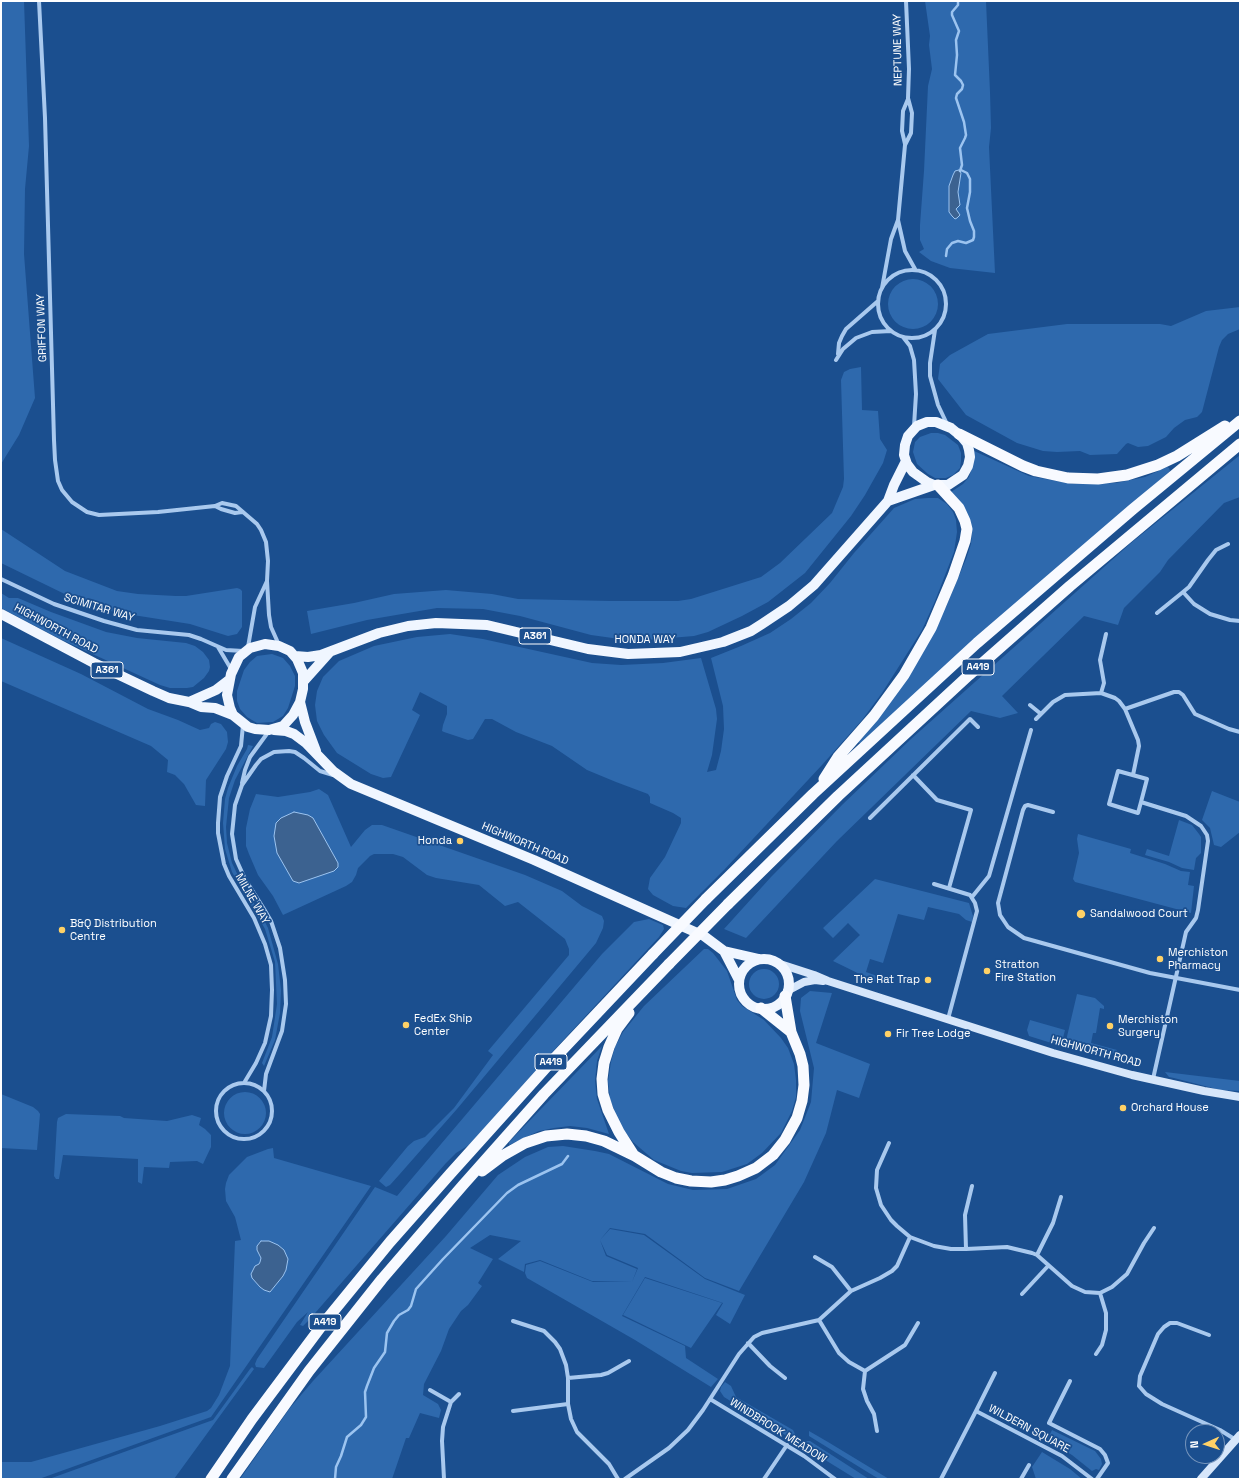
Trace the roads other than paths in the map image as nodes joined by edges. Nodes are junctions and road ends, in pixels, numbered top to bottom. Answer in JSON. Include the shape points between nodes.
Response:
{"nodes":[{"id":1,"x":39,"y":1,"type":"edge"},
{"id":2,"x":906,"y":1,"type":"edge"},
{"id":3,"x":908,"y":98,"type":"junction"},
{"id":4,"x":905,"y":145,"type":"junction"},
{"id":5,"x":898,"y":220,"type":"junction"},
{"id":6,"x":915,"y":269,"type":"junction"},
{"id":7,"x":882,"y":288,"type":"junction"},
{"id":8,"x":878,"y":301,"type":"junction"},
{"id":9,"x":935,"y":330,"type":"junction"},
{"id":10,"x":891,"y":331,"type":"junction"},
{"id":11,"x":903,"y":337,"type":"junction"},
{"id":12,"x":838,"y":354,"type":"junction"},
{"id":13,"x":836,"y":360,"type":"dead end"},
{"id":14,"x":1240,"y":418,"type":"edge"},
{"id":15,"x":1240,"y":421,"type":"edge"},
{"id":16,"x":948,"y":426,"type":"junction"},
{"id":17,"x":913,"y":429,"type":"junction"},
{"id":18,"x":959,"y":434,"type":"junction"},
{"id":19,"x":1240,"y":444,"type":"edge"},
{"id":20,"x":906,"y":461,"type":"junction"},
{"id":21,"x":936,"y":485,"type":"junction"},
{"id":22,"x":888,"y":501,"type":"junction"},
{"id":23,"x":215,"y":506,"type":"junction"},
{"id":24,"x":242,"y":512,"type":"junction"},
{"id":25,"x":1228,"y":544,"type":"dead end"},
{"id":26,"x":1,"y":578,"type":"edge"},
{"id":27,"x":267,"y":581,"type":"junction"},
{"id":28,"x":1183,"y":592,"type":"junction"},
{"id":29,"x":1157,"y":613,"type":"dead end"},
{"id":30,"x":1,"y":614,"type":"edge"},
{"id":31,"x":1240,"y":621,"type":"edge"},
{"id":32,"x":1106,"y":634,"type":"dead end"},
{"id":33,"x":279,"y":646,"type":"junction"},
{"id":34,"x":218,"y":647,"type":"junction"},
{"id":35,"x":246,"y":651,"type":"junction"},
{"id":36,"x":329,"y":653,"type":"junction"},
{"id":37,"x":295,"y":656,"type":"junction"},
{"id":38,"x":231,"y":676,"type":"junction"},
{"id":39,"x":303,"y":682,"type":"junction"},
{"id":40,"x":1102,"y":693,"type":"junction"},
{"id":41,"x":189,"y":702,"type":"junction"},
{"id":42,"x":300,"y":702,"type":"junction"},
{"id":43,"x":1030,"y":705,"type":"dead end"},
{"id":44,"x":1125,"y":709,"type":"junction"},
{"id":45,"x":1041,"y":714,"type":"junction"},
{"id":46,"x":233,"y":715,"type":"junction"},
{"id":47,"x":1036,"y":720,"type":"dead end"},
{"id":48,"x":243,"y":723,"type":"junction"},
{"id":49,"x":978,"y":727,"type":"dead end"},
{"id":50,"x":272,"y":730,"type":"junction"},
{"id":51,"x":1030,"y":730,"type":"dead end"},
{"id":52,"x":1240,"y":732,"type":"edge"},
{"id":53,"x":319,"y":758,"type":"junction"},
{"id":54,"x":913,"y":775,"type":"junction"},
{"id":55,"x":1133,"y":775,"type":"junction"},
{"id":56,"x":342,"y":778,"type":"junction"},
{"id":57,"x":242,"y":785,"type":"junction"},
{"id":58,"x":813,"y":794,"type":"junction"},
{"id":59,"x":1141,"y":802,"type":"junction"},
{"id":60,"x":1054,"y":812,"type":"dead end"},
{"id":61,"x":870,"y":818,"type":"dead end"},
{"id":62,"x":934,"y":884,"type":"dead end"},
{"id":63,"x":949,"y":888,"type":"junction"},
{"id":64,"x":972,"y":897,"type":"junction"},
{"id":65,"x":724,"y":951,"type":"junction"},
{"id":66,"x":760,"y":960,"type":"junction"},
{"id":67,"x":777,"y":963,"type":"junction"},
{"id":68,"x":1175,"y":978,"type":"junction"},
{"id":69,"x":739,"y":980,"type":"junction"},
{"id":70,"x":828,"y":981,"type":"junction"},
{"id":71,"x":645,"y":987,"type":"junction"},
{"id":72,"x":1240,"y":990,"type":"edge"},
{"id":73,"x":786,"y":994,"type":"junction"},
{"id":74,"x":761,"y":1008,"type":"junction"},
{"id":75,"x":948,"y":1020,"type":"junction"},
{"id":76,"x":791,"y":1032,"type":"junction"},
{"id":77,"x":1153,"y":1079,"type":"junction"},
{"id":78,"x":244,"y":1083,"type":"junction"},
{"id":79,"x":264,"y":1090,"type":"junction"},
{"id":80,"x":1240,"y":1097,"type":"edge"},
{"id":81,"x":889,"y":1143,"type":"dead end"},
{"id":82,"x":635,"y":1156,"type":"junction"},
{"id":83,"x":463,"y":1185,"type":"junction"},
{"id":84,"x":972,"y":1186,"type":"dead end"},
{"id":85,"x":1061,"y":1197,"type":"dead end"},
{"id":86,"x":1154,"y":1228,"type":"dead end"},
{"id":87,"x":910,"y":1237,"type":"junction"},
{"id":88,"x":966,"y":1249,"type":"junction"},
{"id":89,"x":1037,"y":1255,"type":"junction"},
{"id":90,"x":815,"y":1256,"type":"dead end"},
{"id":91,"x":1048,"y":1266,"type":"junction"},
{"id":92,"x":851,"y":1291,"type":"junction"},
{"id":93,"x":1100,"y":1293,"type":"junction"},
{"id":94,"x":1022,"y":1294,"type":"dead end"},
{"id":95,"x":819,"y":1320,"type":"junction"},
{"id":96,"x":513,"y":1321,"type":"dead end"},
{"id":97,"x":918,"y":1323,"type":"dead end"},
{"id":98,"x":1209,"y":1335,"type":"dead end"},
{"id":99,"x":748,"y":1343,"type":"junction"},
{"id":100,"x":1096,"y":1354,"type":"dead end"},
{"id":101,"x":629,"y":1361,"type":"dead end"},
{"id":102,"x":865,"y":1371,"type":"junction"},
{"id":103,"x":995,"y":1373,"type":"dead end"},
{"id":104,"x":568,"y":1378,"type":"junction"},
{"id":105,"x":785,"y":1378,"type":"dead end"},
{"id":106,"x":1070,"y":1381,"type":"dead end"},
{"id":107,"x":430,"y":1390,"type":"dead end"},
{"id":108,"x":459,"y":1394,"type":"dead end"},
{"id":109,"x":710,"y":1399,"type":"junction"},
{"id":110,"x":451,"y":1402,"type":"junction"},
{"id":111,"x":568,"y":1404,"type":"junction"},
{"id":112,"x":513,"y":1411,"type":"dead end"},
{"id":113,"x":976,"y":1411,"type":"junction"},
{"id":114,"x":877,"y":1431,"type":"dead end"},
{"id":115,"x":1238,"y":1437,"type":"edge"},
{"id":116,"x":786,"y":1445,"type":"junction"},
{"id":117,"x":1029,"y":1465,"type":"dead end"},
{"id":118,"x":1022,"y":1478,"type":"edge"},
{"id":119,"x":210,"y":1479,"type":"edge"},
{"id":120,"x":232,"y":1479,"type":"edge"},
{"id":121,"x":444,"y":1479,"type":"edge"},
{"id":122,"x":618,"y":1479,"type":"edge"},
{"id":123,"x":625,"y":1479,"type":"edge"},
{"id":124,"x":764,"y":1479,"type":"edge"},
{"id":125,"x":836,"y":1479,"type":"edge"},
{"id":126,"x":941,"y":1479,"type":"edge"},
{"id":127,"x":1028,"y":1479,"type":"edge"},
{"id":128,"x":1092,"y":1479,"type":"edge"},
{"id":129,"x":1098,"y":1479,"type":"edge"},
{"id":130,"x":1201,"y":1479,"type":"edge"}],
"edges":[{"from":1,"to":23,"type":"street","name":"GRIFFON WAY","via":[[45,118],[54,440],[58,481],[72,502],[87,512],[99,515]]},
{"from":2,"to":3,"type":"street","name":"NEPTUNE WAY"},
{"from":3,"to":4,"type":"street","name":"NEPTUNE WAY","via":[[903,112],[902,132]]},
{"from":3,"to":4,"type":"street","name":"NEPTUNE WAY","via":[[912,112],[911,133]]},
{"from":4,"to":5,"type":"street","name":"NEPTUNE WAY"},
{"from":5,"to":6,"type":"street","name":"NEPTUNE WAY","via":[[905,251]]},
{"from":5,"to":7,"type":"street","name":"NEPTUNE WAY","via":[[891,239]]},
{"from":6,"to":7,"type":"street","via":[[902,271],[890,277]]},
{"from":6,"to":9,"type":"street","via":[[933,276],[945,293],[946,313]]},
{"from":7,"to":8,"type":"street"},
{"from":8,"to":10,"type":"street","via":[[882,320]]},
{"from":8,"to":12,"type":"street","via":[[846,329],[839,343]]},
{"from":9,"to":11,"type":"street","via":[[916,338]]},
{"from":9,"to":16,"type":"street","via":[[930,376],[936,401]]},
{"from":10,"to":11,"type":"street"},
{"from":10,"to":12,"type":"street","via":[[864,334]]},
{"from":11,"to":17,"type":"street","via":[[910,346],[914,360],[916,394]]},
{"from":12,"to":13,"type":"street"},
{"from":14,"to":18,"type":"highway","via":[[1158,465],[1127,475],[1098,479],[1068,478],[1036,471]]},
{"from":15,"to":58,"type":"highway","number":"A419","via":[[977,642]]},
{"from":16,"to":17,"type":"main road","via":[[927,422]]},
{"from":16,"to":18,"type":"main road"},
{"from":17,"to":20,"type":"main road","via":[[905,445]]},
{"from":18,"to":21,"type":"main road","via":[[967,443],[969,450],[968,466],[956,481],[948,485]]},
{"from":19,"to":71,"type":"highway","number":"A419","bridge":true,"via":[[1070,586],[969,675],[838,796]]},
{"from":20,"to":21,"type":"main road","via":[[919,477]]},
{"from":20,"to":22,"type":"main road","name":"HONDA WAY","number":"A361"},
{"from":21,"to":22,"type":"main road","name":"HONDA WAY","number":"A361"},
{"from":21,"to":58,"type":"highway","number":"A419","via":[[959,508],[965,521],[966,541],[953,576],[931,628],[904,675],[874,716],[838,758]]},
{"from":22,"to":36,"type":"main road","name":"HONDA WAY","number":"A361","via":[[814,585],[789,606],[751,631],[710,646],[665,654],[613,653],[501,627],[449,622],[390,630],[355,641]]},
{"from":23,"to":24,"type":"street","name":"GRIFFON WAY","via":[[235,513]]},
{"from":23,"to":24,"type":"street","name":"GRIFFON WAY","via":[[229,504]]},
{"from":24,"to":27,"type":"street","name":"GRIFFON WAY","via":[[257,524],[264,536],[267,550]]},
{"from":25,"to":28,"type":"street","via":[[1216,550]]},
{"from":26,"to":34,"type":"street","name":"SCIMITAR WAY","via":[[54,604],[104,622],[137,630],[189,635]]},
{"from":27,"to":33,"type":"street","name":"GRIFFON WAY","via":[[270,621]]},
{"from":27,"to":35,"type":"street","name":"GRIFFON WAY","via":[[254,607]]},
{"from":28,"to":29,"type":"street"},
{"from":28,"to":31,"type":"street","via":[[1194,604],[1210,614]]},
{"from":30,"to":41,"type":"main road","name":"HIGHWORTH ROAD","number":"A361","via":[[129,680],[169,698]]},
{"from":32,"to":40,"type":"street","via":[[1100,660],[1104,683]]},
{"from":33,"to":35,"type":"main road","via":[[265,644]]},
{"from":33,"to":37,"type":"main road"},
{"from":34,"to":35,"type":"street","name":"SCIMITAR WAY","via":[[230,651]]},
{"from":34,"to":38,"type":"street"},
{"from":35,"to":38,"type":"main road","via":[[236,663]]},
{"from":36,"to":37,"type":"main road","name":"HONDA WAY","number":"A361"},
{"from":36,"to":39,"type":"main road","name":"HONDA WAY","number":"A361"},
{"from":37,"to":39,"type":"main road","via":[[303,673]]},
{"from":38,"to":41,"type":"main road","via":[[216,690]]},
{"from":38,"to":46,"type":"main road","via":[[227,695]]},
{"from":39,"to":42,"type":"main road"},
{"from":40,"to":44,"type":"street","via":[[1115,698]]},
{"from":40,"to":45,"type":"street","via":[[1065,695]]},
{"from":41,"to":46,"type":"main road","name":"HIGHWORTH ROAD","number":"A361"},
{"from":42,"to":50,"type":"main road","via":[[288,722]]},
{"from":42,"to":53,"type":"main road","name":"HIGHWORTH ROAD"},
{"from":43,"to":45,"type":"street"},
{"from":44,"to":52,"type":"street","via":[[1179,692],[1184,695],[1195,714]]},
{"from":44,"to":55,"type":"street","via":[[1139,746]]},
{"from":45,"to":47,"type":"street"},
{"from":46,"to":48,"type":"main road"},
{"from":48,"to":50,"type":"main road","via":[[255,729]]},
{"from":48,"to":78,"type":"street","name":"MILNE WAY","via":[[241,746],[220,797],[218,833],[229,876],[254,918],[265,944],[272,990],[271,1016],[265,1044]]},
{"from":49,"to":54,"type":"street","via":[[970,719]]},
{"from":50,"to":53,"type":"main road","name":"HIGHWORTH ROAD","via":[[294,734]]},
{"from":50,"to":57,"type":"street","name":"MILNE WAY","via":[[250,757]]},
{"from":51,"to":64,"type":"street","via":[[989,876]]},
{"from":53,"to":56,"type":"main road","name":"HIGHWORTH ROAD"},
{"from":54,"to":61,"type":"street"},
{"from":54,"to":63,"type":"street","via":[[937,800],[972,810]]},
{"from":55,"to":59,"type":"street","via":[[1147,779]]},
{"from":55,"to":59,"type":"street","via":[[1118,771],[1109,804],[1138,812]]},
{"from":56,"to":57,"type":"street","name":"MILNE WAY","via":[[320,771],[295,752],[282,751],[261,759]]},
{"from":56,"to":65,"type":"main road","name":"HIGHWORTH ROAD","via":[[362,789],[534,860],[692,930]]},
{"from":57,"to":79,"type":"street","name":"MILNE WAY","via":[[233,814],[234,852],[276,934],[286,986],[282,1031],[266,1074]]},
{"from":58,"to":119,"type":"highway","number":"A419","bridge":true,"via":[[706,899],[550,1063],[390,1242],[323,1324]]},
{"from":59,"to":68,"type":"street","via":[[1192,819],[1207,835],[1198,910],[1196,918],[1186,932]]},
{"from":60,"to":68,"type":"street","via":[[1028,805],[1024,808],[998,903],[1002,920],[1011,930],[1024,938]]},
{"from":62,"to":63,"type":"street"},
{"from":63,"to":64,"type":"street"},
{"from":64,"to":75,"type":"street","via":[[977,914]]},
{"from":65,"to":66,"type":"main road","name":"HIGHWORTH ROAD"},
{"from":65,"to":69,"type":"main road","name":"HIGHWORTH ROAD"},
{"from":66,"to":67,"type":"main road"},
{"from":66,"to":69,"type":"main road","via":[[750,963]]},
{"from":67,"to":70,"type":"main road","name":"HIGHWORTH ROAD"},
{"from":67,"to":73,"type":"main road","via":[[786,973]]},
{"from":68,"to":72,"type":"street"},
{"from":68,"to":77,"type":"street"},
{"from":69,"to":74,"type":"main road","via":[[744,999]]},
{"from":70,"to":73,"type":"main road","name":"HIGHWORTH ROAD","via":[[804,982]]},
{"from":70,"to":75,"type":"main road","name":"HIGHWORTH ROAD"},
{"from":71,"to":82,"type":"highway","number":"A419","via":[[617,1030],[602,1072],[603,1094],[608,1110]]},
{"from":71,"to":83,"type":"highway","number":"A419"},
{"from":73,"to":74,"type":"main road","via":[[772,1007]]},
{"from":73,"to":76,"type":"highway","number":"A419"},
{"from":74,"to":76,"type":"highway","number":"A419"},
{"from":75,"to":77,"type":"main road","name":"HIGHWORTH ROAD","via":[[1053,1053]]},
{"from":76,"to":82,"type":"highway","number":"A419","via":[[803,1066],[802,1101],[792,1129],[781,1146],[767,1160],[732,1178],[696,1182],[660,1172]]},
{"from":77,"to":80,"type":"main road","name":"HIGHWORTH ROAD"},
{"from":78,"to":79,"type":"street"},
{"from":78,"to":79,"type":"street","via":[[228,1088],[219,1098],[216,1107],[220,1125],[234,1137],[254,1137],[265,1131],[269,1125],[273,1114],[272,1103]]},
{"from":81,"to":87,"type":"street","via":[[877,1170],[876,1188],[885,1212]]},
{"from":82,"to":83,"type":"highway","number":"A419","via":[[591,1137],[573,1134],[552,1135],[513,1149]]},
{"from":83,"to":120,"type":"highway","number":"A419","via":[[349,1320]]},
{"from":84,"to":88,"type":"street","via":[[965,1215]]},
{"from":85,"to":89,"type":"street","via":[[1053,1223]]},
{"from":86,"to":93,"type":"street","via":[[1128,1274]]},
{"from":87,"to":88,"type":"street","via":[[934,1246]]},
{"from":87,"to":92,"type":"street","via":[[897,1266],[892,1271]]},
{"from":88,"to":89,"type":"street","via":[[1007,1247]]},
{"from":89,"to":91,"type":"street"},
{"from":90,"to":92,"type":"street","via":[[832,1267]]},
{"from":91,"to":93,"type":"street","via":[[1079,1290]]},
{"from":91,"to":94,"type":"street"},
{"from":92,"to":95,"type":"street"},
{"from":93,"to":100,"type":"street","via":[[1107,1322],[1105,1337]]},
{"from":95,"to":99,"type":"street","via":[[762,1333]]},
{"from":95,"to":102,"type":"street","via":[[839,1353]]},
{"from":96,"to":104,"type":"street","via":[[544,1331],[555,1342],[564,1356]]},
{"from":97,"to":102,"type":"street","via":[[905,1345]]},
{"from":98,"to":115,"type":"street","via":[[1177,1323],[1170,1323],[1164,1327],[1158,1334],[1140,1376],[1139,1386],[1162,1404]]},
{"from":99,"to":105,"type":"street"},
{"from":99,"to":109,"type":"street"},
{"from":101,"to":104,"type":"street","via":[[602,1375]]},
{"from":102,"to":114,"type":"street","via":[[864,1389],[876,1419]]},
{"from":103,"to":113,"type":"street","name":"WILDERN SQUARE"},
{"from":104,"to":111,"type":"street"},
{"from":106,"to":129,"type":"street","name":"WILDERN SQUARE","via":[[1049,1423],[1105,1454],[1108,1463]]},
{"from":107,"to":110,"type":"street"},
{"from":108,"to":110,"type":"street"},
{"from":109,"to":116,"type":"street","name":"WINDBROOK MEADOW"},
{"from":109,"to":123,"type":"street","via":[[678,1440]]},
{"from":110,"to":121,"type":"street","via":[[442,1434]]},
{"from":111,"to":112,"type":"street"},
{"from":111,"to":122,"type":"street","via":[[577,1432],[609,1464]]},
{"from":113,"to":126,"type":"street","name":"WILDERN SQUARE"},
{"from":113,"to":128,"type":"street","name":"WILDERN SQUARE","via":[[1062,1456]]},
{"from":115,"to":130,"type":"main road"},
{"from":116,"to":124,"type":"street"},
{"from":116,"to":125,"type":"street","name":"WINDBROOK MEADOW"},
{"from":117,"to":118,"type":"street"},
{"from":118,"to":127,"type":"street"}]}
